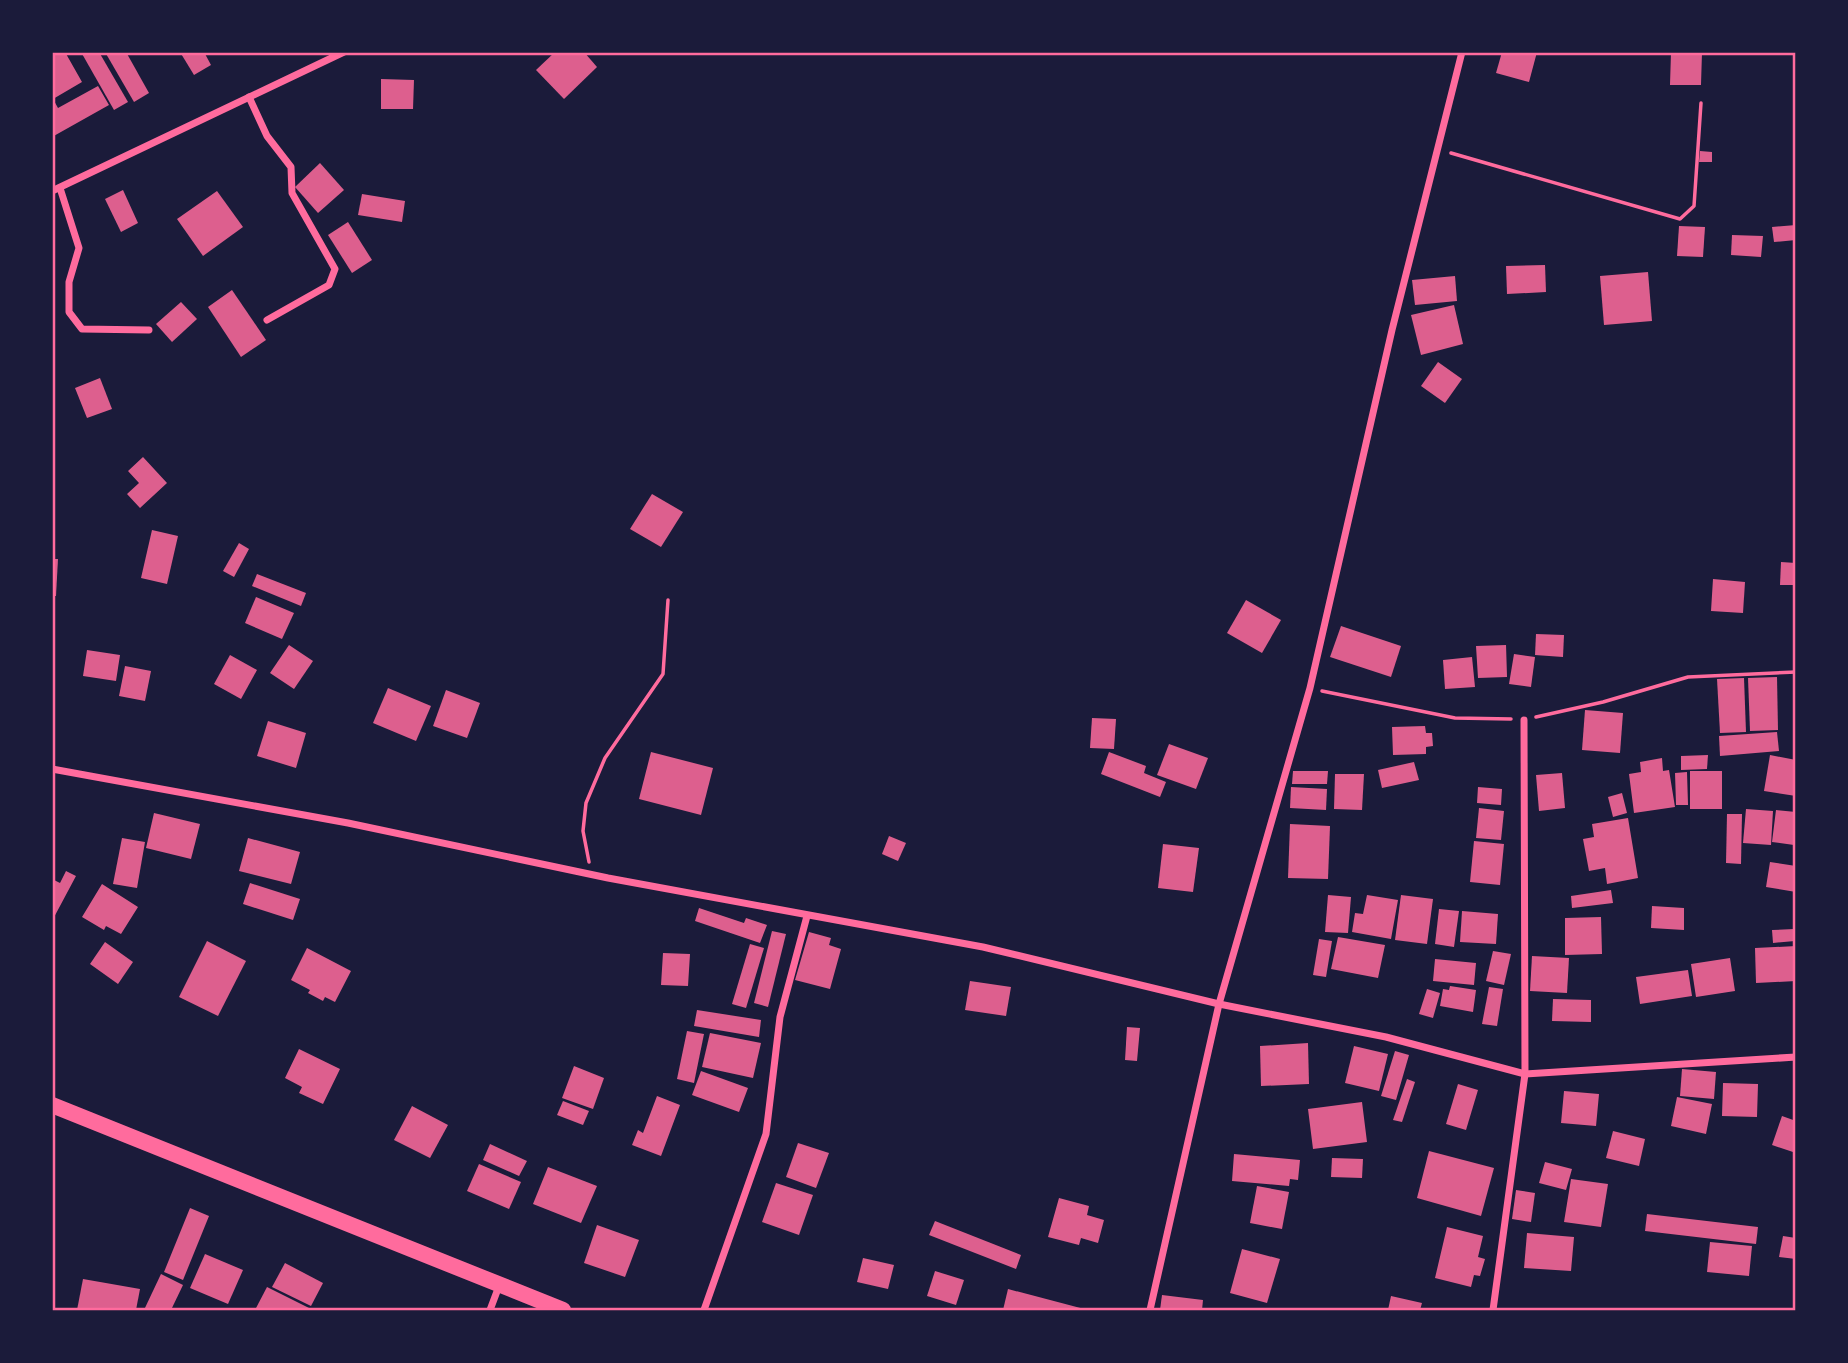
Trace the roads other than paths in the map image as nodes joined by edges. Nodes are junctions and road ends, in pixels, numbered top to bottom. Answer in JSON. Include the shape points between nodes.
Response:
{"nodes":[{"id":1,"x":344,"y":52,"type":"edge"},
{"id":2,"x":1462,"y":52,"type":"edge"},
{"id":3,"x":249,"y":96,"type":"junction"},
{"id":4,"x":56,"y":189,"type":"edge"},
{"id":5,"x":267,"y":320,"type":"dead end"},
{"id":6,"x":149,"y":330,"type":"dead end"},
{"id":7,"x":1524,"y":720,"type":"road end"},
{"id":8,"x":52,"y":769,"type":"edge"},
{"id":9,"x":807,"y":916,"type":"junction"},
{"id":10,"x":1219,"y":1004,"type":"junction"},
{"id":11,"x":1796,"y":1057,"type":"edge"},
{"id":12,"x":1525,"y":1074,"type":"junction"},
{"id":13,"x":52,"y":1105,"type":"edge"},
{"id":14,"x":499,"y":1286,"type":"junction"},
{"id":15,"x":490,"y":1311,"type":"edge"},
{"id":16,"x":562,"y":1311,"type":"edge"},
{"id":17,"x":704,"y":1311,"type":"edge"},
{"id":18,"x":1150,"y":1311,"type":"edge"},
{"id":19,"x":1493,"y":1311,"type":"edge"}],
"edges":[{"from":1,"to":3,"type":"street"},
{"from":2,"to":10,"type":"street","via":[[1310,688]]},
{"from":3,"to":4,"type":"street"},
{"from":3,"to":5,"type":"street","via":[[267,136],[291,167],[292,193],[335,269],[329,285]]},
{"from":4,"to":6,"type":"street","via":[[79,248],[69,282],[69,312],[82,329]]},
{"from":7,"to":12,"type":"street"},
{"from":8,"to":9,"type":"street"},
{"from":9,"to":10,"type":"street","via":[[995,949]]},
{"from":9,"to":17,"type":"street","via":[[780,1017],[766,1135]]},
{"from":10,"to":12,"type":"street","via":[[1386,1037]]},
{"from":10,"to":18,"type":"street"},
{"from":11,"to":12,"type":"street"},
{"from":12,"to":19,"type":"street"},
{"from":13,"to":14,"type":"highway"},
{"from":14,"to":15,"type":"street"},
{"from":14,"to":16,"type":"highway"}]}
